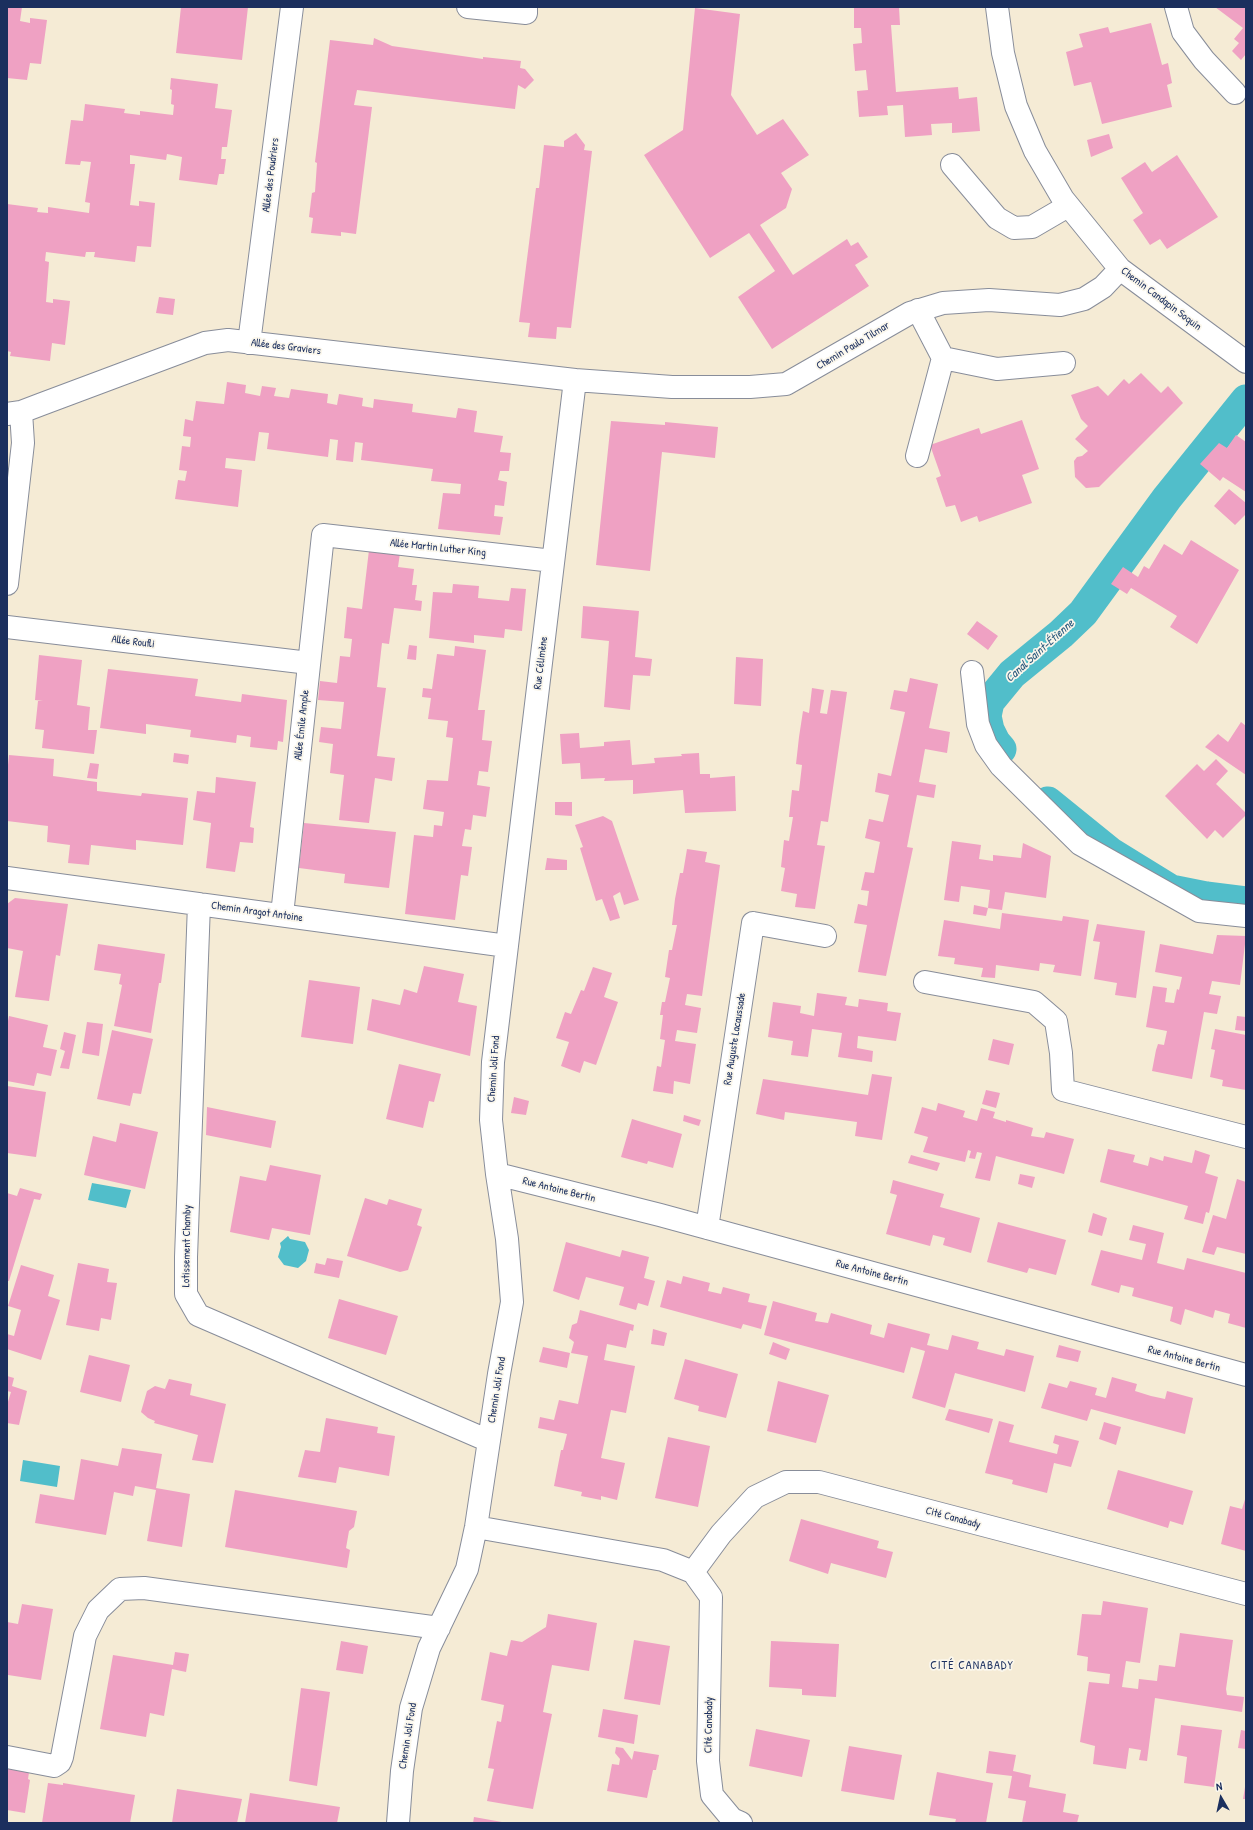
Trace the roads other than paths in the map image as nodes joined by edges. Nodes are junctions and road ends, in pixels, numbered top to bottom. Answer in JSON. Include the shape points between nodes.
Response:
{"nodes":[{"id":1,"x":292,"y":7,"type":"edge"},
{"id":2,"x":468,"y":7,"type":"edge"},
{"id":3,"x":526,"y":7,"type":"edge"},
{"id":4,"x":997,"y":7,"type":"edge"},
{"id":5,"x":1176,"y":7,"type":"edge"},
{"id":6,"x":1235,"y":93,"type":"dead end"},
{"id":7,"x":952,"y":164,"type":"dead end"},
{"id":8,"x":1068,"y":206,"type":"junction"},
{"id":9,"x":1120,"y":269,"type":"junction"},
{"id":10,"x":918,"y":310,"type":"junction"},
{"id":11,"x":249,"y":343,"type":"junction"},
{"id":12,"x":943,"y":358,"type":"junction"},
{"id":13,"x":1246,"y":362,"type":"edge"},
{"id":14,"x":1064,"y":363,"type":"dead end"},
{"id":15,"x":575,"y":380,"type":"junction"},
{"id":16,"x":14,"y":413,"type":"edge"},
{"id":17,"x":917,"y":456,"type":"dead end"},
{"id":18,"x":323,"y":536,"type":"joint"},
{"id":19,"x":553,"y":561,"type":"junction"},
{"id":20,"x":7,"y":584,"type":"edge"},
{"id":21,"x":7,"y":627,"type":"edge"},
{"id":22,"x":309,"y":663,"type":"junction"},
{"id":23,"x":972,"y":672,"type":"dead end"},
{"id":24,"x":7,"y":878,"type":"edge"},
{"id":25,"x":199,"y":904,"type":"junction"},
{"id":26,"x":282,"y":915,"type":"junction"},
{"id":27,"x":1246,"y":916,"type":"edge"},
{"id":28,"x":825,"y":936,"type":"dead end"},
{"id":29,"x":507,"y":946,"type":"junction"},
{"id":30,"x":925,"y":982,"type":"dead end"},
{"id":31,"x":1246,"y":1137,"type":"edge"},
{"id":32,"x":497,"y":1174,"type":"junction"},
{"id":33,"x":707,"y":1228,"type":"junction"},
{"id":34,"x":1246,"y":1375,"type":"edge"},
{"id":35,"x":489,"y":1442,"type":"junction"},
{"id":36,"x":476,"y":1527,"type":"junction"},
{"id":37,"x":693,"y":1572,"type":"junction"},
{"id":38,"x":1246,"y":1594,"type":"edge"},
{"id":39,"x":439,"y":1628,"type":"junction"},
{"id":40,"x":7,"y":1757,"type":"edge"},
{"id":41,"x":398,"y":1823,"type":"edge"},
{"id":42,"x":741,"y":1823,"type":"edge"}],
"edges":[{"from":1,"to":11,"type":"street","name":"Allée des Poudriers"},
{"from":2,"to":3,"type":"street","via":[[526,13]]},
{"from":4,"to":8,"type":"street","name":"Chemin Candapin Soquin","via":[[1003,53],[1016,106],[1035,151]]},
{"from":5,"to":6,"type":"street","via":[[1183,32],[1204,60]]},
{"from":7,"to":8,"type":"street","via":[[997,218],[1014,228],[1032,227]]},
{"from":8,"to":9,"type":"street","name":"Chemin Candapin Soquin"},
{"from":9,"to":10,"type":"street","name":"Chemin Paulo Tilmar","via":[[1103,287],[1084,298],[1060,305],[989,300],[943,303]]},
{"from":9,"to":13,"type":"street","name":"Chemin Candapin Soquin"},
{"from":10,"to":12,"type":"street"},
{"from":10,"to":15,"type":"street","name":"Chemin Paulo Tilmar","via":[[786,384],[750,387],[672,386]]},
{"from":11,"to":15,"type":"street","name":"Allée des Graviers"},
{"from":11,"to":16,"type":"street","name":"Allée des Graviers","via":[[228,340],[205,343]]},
{"from":12,"to":14,"type":"street","via":[[997,369]]},
{"from":12,"to":17,"type":"street"},
{"from":15,"to":19,"type":"street","name":"Rue Célimène"},
{"from":16,"to":20,"type":"street","via":[[23,442]]},
{"from":18,"to":19,"type":"street","name":"Allée Martin Luther King"},
{"from":18,"to":22,"type":"street","name":"Allée Émile Ample"},
{"from":19,"to":29,"type":"street","name":"Rue Célimène"},
{"from":21,"to":22,"type":"street","name":"Allée Roufli"},
{"from":22,"to":26,"type":"street","name":"Allée Émile Ample"},
{"from":23,"to":27,"type":"street","via":[[978,724],[986,745],[1001,766],[1080,844],[1199,911]]},
{"from":24,"to":25,"type":"street","name":"Chemin Aragot Antoine"},
{"from":25,"to":26,"type":"street","name":"Chemin Aragot Antoine"},
{"from":25,"to":35,"type":"street","name":"Lotissement Chamby","via":[[186,1294],[198,1315]]},
{"from":26,"to":29,"type":"street","name":"Chemin Aragot Antoine"},
{"from":28,"to":33,"type":"street","name":"Rue Auguste Lacaussade","via":[[753,923]]},
{"from":29,"to":32,"type":"street","name":"Chemin Joli Fond","via":[[493,1062],[492,1120]]},
{"from":30,"to":31,"type":"street","via":[[1034,1002],[1056,1021],[1063,1090]]},
{"from":32,"to":33,"type":"street","name":"Rue Antoine Bertin"},
{"from":32,"to":35,"type":"street","name":"Chemin Joli Fond","via":[[512,1302]]},
{"from":33,"to":34,"type":"street","name":"Rue Antoine Bertin"},
{"from":35,"to":36,"type":"street","name":"Chemin Joli Fond"},
{"from":36,"to":37,"type":"street","via":[[663,1560]]},
{"from":36,"to":39,"type":"street","name":"Chemin Joli Fond","via":[[467,1568]]},
{"from":37,"to":38,"type":"street","name":"Cité Canabady","via":[[721,1534],[755,1497],[786,1482],[818,1482]]},
{"from":37,"to":42,"type":"street","name":"Cité Canabady","via":[[711,1597],[708,1761],[712,1795],[732,1819]]},
{"from":39,"to":40,"type":"street","via":[[144,1588],[120,1589],[98,1610],[84,1636],[60,1762],[54,1766]]},
{"from":39,"to":41,"type":"street","name":"Chemin Joli Fond","via":[[429,1648],[411,1708]]}]}
